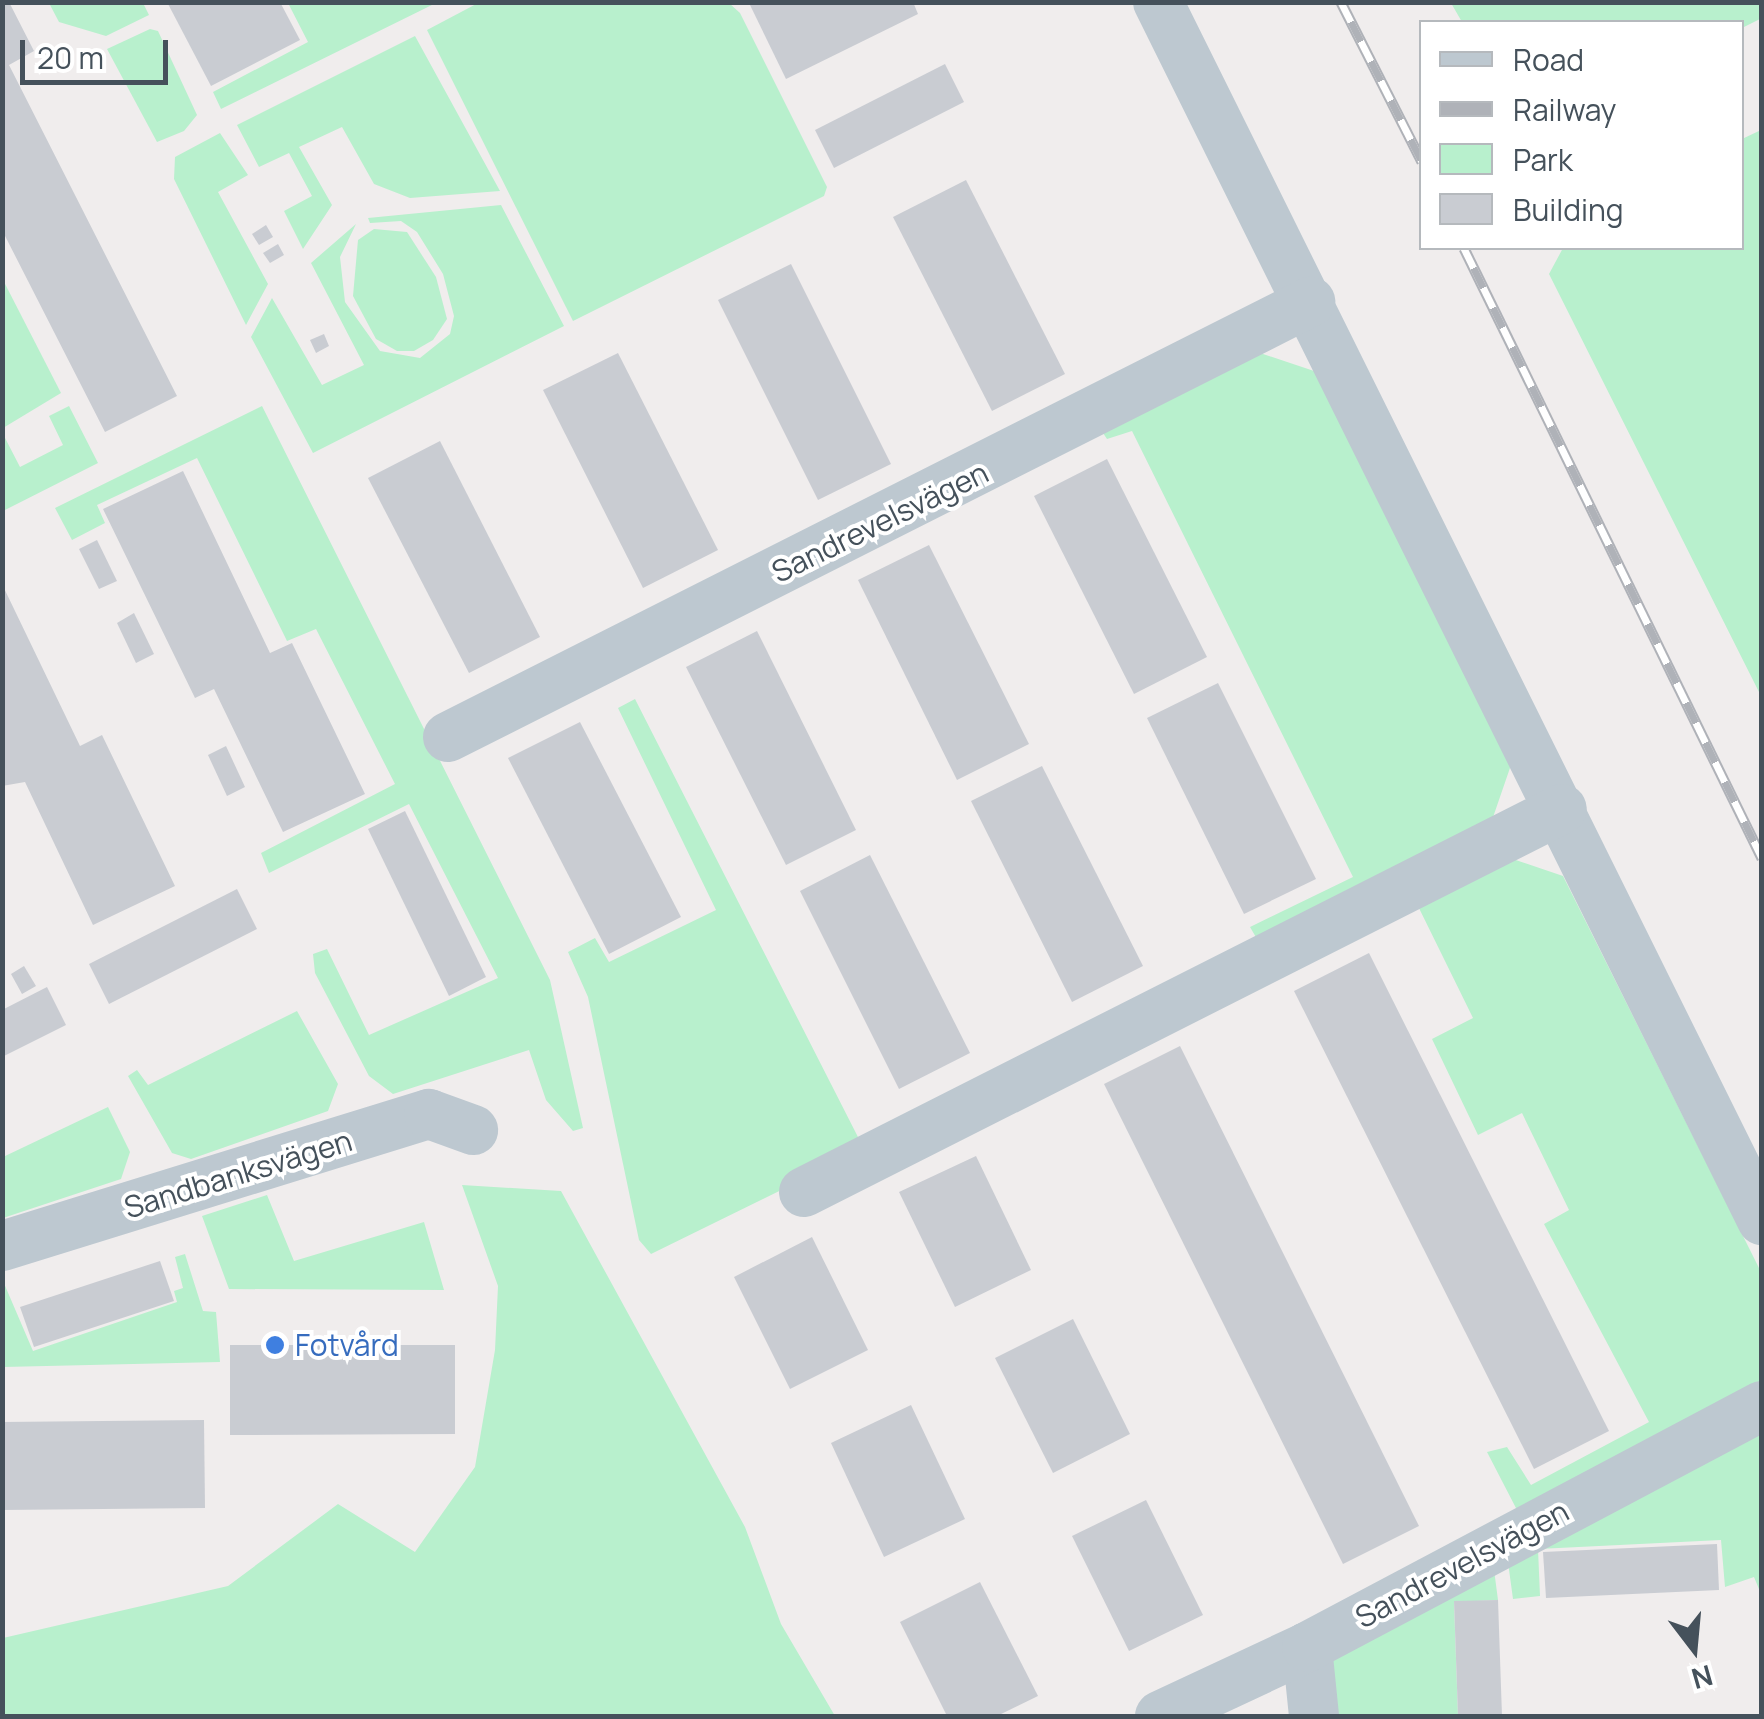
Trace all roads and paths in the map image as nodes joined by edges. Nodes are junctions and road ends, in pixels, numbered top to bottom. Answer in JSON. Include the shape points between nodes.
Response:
{"nodes":[{"id":1,"x":1158,"y":2,"type":"edge"},
{"id":2,"x":1310,"y":302,"type":"junction"},
{"id":3,"x":448,"y":738,"type":"dead end"},
{"id":4,"x":1562,"y":809,"type":"junction"},
{"id":5,"x":473,"y":1130,"type":"dead end"},
{"id":6,"x":804,"y":1192,"type":"dead end"},
{"id":7,"x":1762,"y":1220,"type":"edge"},
{"id":8,"x":2,"y":1246,"type":"edge"},
{"id":9,"x":1762,"y":1406,"type":"edge"},
{"id":10,"x":1307,"y":1647,"type":"junction"},
{"id":11,"x":1160,"y":1716,"type":"edge"},
{"id":12,"x":1314,"y":1716,"type":"edge"}],
"edges":[{"from":1,"to":2,"type":"street"},
{"from":2,"to":3,"type":"street","name":"Sandrevelsvägen"},
{"from":2,"to":4,"type":"street"},
{"from":4,"to":6,"type":"street"},
{"from":4,"to":7,"type":"street"},
{"from":5,"to":8,"type":"street","name":"Sandbanksvägen","via":[[429,1114]]},
{"from":9,"to":10,"type":"street","name":"Sandrevelsvägen"},
{"from":10,"to":11,"type":"street","name":"Sandrevelsvägen"},
{"from":10,"to":12,"type":"street"}]}
